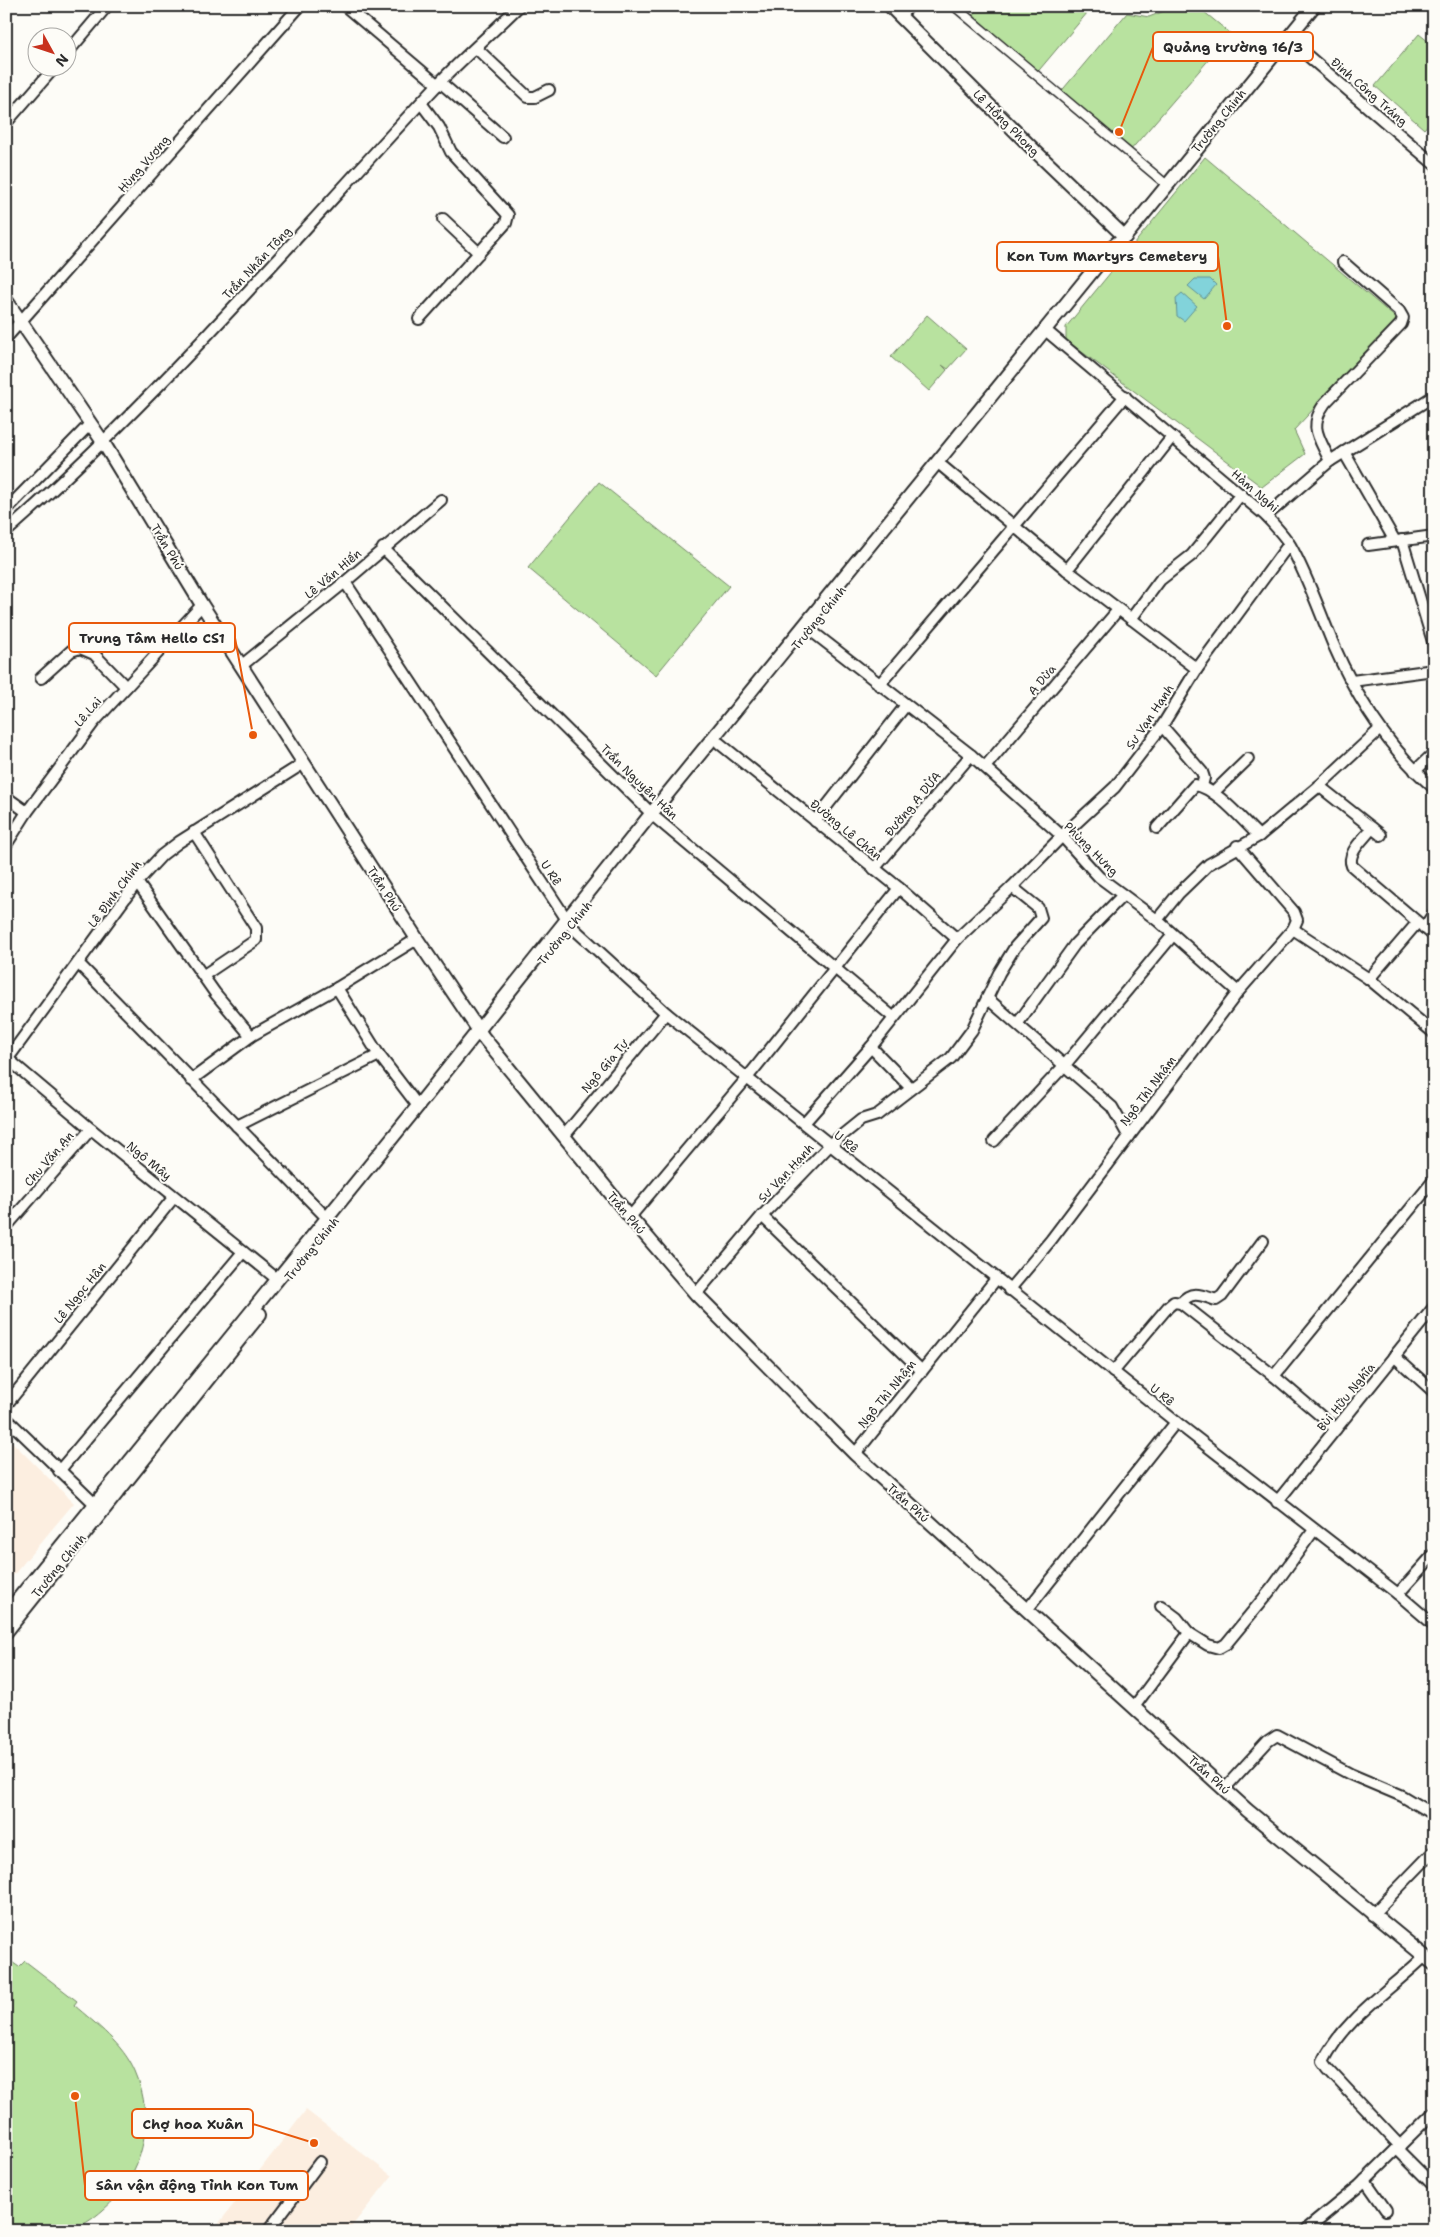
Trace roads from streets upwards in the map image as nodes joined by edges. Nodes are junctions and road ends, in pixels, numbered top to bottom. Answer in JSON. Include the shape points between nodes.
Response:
{"nodes":[{"id":1,"x":107,"y":6,"type":"edge"},
{"id":2,"x":300,"y":6,"type":"edge"},
{"id":3,"x":345,"y":6,"type":"edge"},
{"id":4,"x":519,"y":6,"type":"edge"},
{"id":5,"x":890,"y":6,"type":"edge"},
{"id":6,"x":909,"y":6,"type":"edge"},
{"id":7,"x":954,"y":6,"type":"edge"},
{"id":8,"x":1314,"y":6,"type":"edge"},
{"id":9,"x":900,"y":16,"type":"junction"},
{"id":10,"x":1287,"y":38,"type":"junction"},
{"id":11,"x":78,"y":40,"type":"edge"},
{"id":12,"x":476,"y":48,"type":"junction"},
{"id":13,"x":45,"y":78,"type":"edge"},
{"id":14,"x":439,"y":84,"type":"junction"},
{"id":15,"x":549,"y":90,"type":"dead end"},
{"id":16,"x":421,"y":103,"type":"junction"},
{"id":17,"x":6,"y":123,"type":"edge"},
{"id":18,"x":503,"y":137,"type":"dead end"},
{"id":19,"x":1433,"y":164,"type":"edge"},
{"id":20,"x":1167,"y":185,"type":"junction"},
{"id":21,"x":443,"y":219,"type":"dead end"},
{"id":22,"x":1125,"y":237,"type":"junction"},
{"id":23,"x":479,"y":253,"type":"junction"},
{"id":24,"x":1343,"y":262,"type":"dead end"},
{"id":25,"x":6,"y":300,"type":"edge"},
{"id":26,"x":419,"y":319,"type":"dead end"},
{"id":27,"x":20,"y":323,"type":"junction"},
{"id":28,"x":1050,"y":334,"type":"junction"},
{"id":29,"x":6,"y":338,"type":"edge"},
{"id":30,"x":1125,"y":396,"type":"junction"},
{"id":31,"x":1434,"y":396,"type":"edge"},
{"id":32,"x":90,"y":424,"type":"junction"},
{"id":33,"x":1172,"y":437,"type":"junction"},
{"id":34,"x":103,"y":442,"type":"junction"},
{"id":35,"x":1344,"y":452,"type":"junction"},
{"id":36,"x":1330,"y":461,"type":"junction"},
{"id":37,"x":943,"y":467,"type":"junction"},
{"id":38,"x":1241,"y":494,"type":"junction"},
{"id":39,"x":441,"y":500,"type":"dead end"},
{"id":40,"x":6,"y":510,"type":"edge"},
{"id":41,"x":1266,"y":516,"type":"junction"},
{"id":42,"x":1013,"y":527,"type":"junction"},
{"id":43,"x":6,"y":532,"type":"edge"},
{"id":44,"x":1434,"y":536,"type":"edge"},
{"id":45,"x":1399,"y":541,"type":"junction"},
{"id":46,"x":1289,"y":544,"type":"junction"},
{"id":47,"x":1368,"y":545,"type":"dead end"},
{"id":48,"x":384,"y":548,"type":"junction"},
{"id":49,"x":1067,"y":570,"type":"junction"},
{"id":50,"x":345,"y":582,"type":"junction"},
{"id":51,"x":202,"y":605,"type":"junction"},
{"id":52,"x":1118,"y":610,"type":"junction"},
{"id":53,"x":1131,"y":619,"type":"junction"},
{"id":54,"x":807,"y":628,"type":"junction"},
{"id":55,"x":1434,"y":645,"type":"edge"},
{"id":56,"x":241,"y":666,"type":"junction"},
{"id":57,"x":1197,"y":669,"type":"junction"},
{"id":58,"x":1434,"y":670,"type":"edge"},
{"id":59,"x":41,"y":678,"type":"dead end"},
{"id":60,"x":1352,"y":681,"type":"junction"},
{"id":61,"x":879,"y":685,"type":"junction"},
{"id":62,"x":126,"y":688,"type":"junction"},
{"id":63,"x":906,"y":705,"type":"junction"},
{"id":64,"x":1162,"y":726,"type":"junction"},
{"id":65,"x":1379,"y":730,"type":"junction"},
{"id":66,"x":719,"y":743,"type":"junction"},
{"id":67,"x":1434,"y":753,"type":"edge"},
{"id":68,"x":971,"y":755,"type":"junction"},
{"id":69,"x":1248,"y":759,"type":"dead end"},
{"id":70,"x":304,"y":763,"type":"junction"},
{"id":71,"x":985,"y":767,"type":"junction"},
{"id":72,"x":1415,"y":771,"type":"junction"},
{"id":73,"x":1202,"y":786,"type":"junction"},
{"id":74,"x":1319,"y":786,"type":"junction"},
{"id":75,"x":1434,"y":788,"type":"edge"},
{"id":76,"x":1214,"y":793,"type":"junction"},
{"id":77,"x":6,"y":797,"type":"edge"},
{"id":78,"x":27,"y":812,"type":"junction"},
{"id":79,"x":654,"y":817,"type":"junction"},
{"id":80,"x":815,"y":821,"type":"junction"},
{"id":81,"x":1157,"y":828,"type":"dead end"},
{"id":82,"x":1372,"y":828,"type":"junction"},
{"id":83,"x":194,"y":832,"type":"junction"},
{"id":84,"x":1381,"y":835,"type":"dead end"},
{"id":85,"x":1062,"y":836,"type":"junction"},
{"id":86,"x":1259,"y":836,"type":"junction"},
{"id":87,"x":6,"y":845,"type":"edge"},
{"id":88,"x":1237,"y":846,"type":"junction"},
{"id":89,"x":874,"y":869,"type":"junction"},
{"id":90,"x":137,"y":882,"type":"junction"},
{"id":91,"x":1012,"y":887,"type":"junction"},
{"id":92,"x":899,"y":888,"type":"junction"},
{"id":93,"x":1123,"y":895,"type":"junction"},
{"id":94,"x":1434,"y":913,"type":"edge"},
{"id":95,"x":1157,"y":920,"type":"junction"},
{"id":96,"x":569,"y":923,"type":"junction"},
{"id":97,"x":1421,"y":925,"type":"junction"},
{"id":98,"x":1293,"y":929,"type":"junction"},
{"id":99,"x":1173,"y":935,"type":"junction"},
{"id":100,"x":1434,"y":936,"type":"edge"},
{"id":101,"x":417,"y":939,"type":"junction"},
{"id":102,"x":957,"y":939,"type":"junction"},
{"id":103,"x":78,"y":964,"type":"junction"},
{"id":104,"x":836,"y":967,"type":"junction"},
{"id":105,"x":204,"y":975,"type":"junction"},
{"id":106,"x":1369,"y":979,"type":"junction"},
{"id":107,"x":337,"y":988,"type":"junction"},
{"id":108,"x":1238,"y":992,"type":"junction"},
{"id":109,"x":987,"y":998,"type":"junction"},
{"id":110,"x":666,"y":1013,"type":"junction"},
{"id":111,"x":893,"y":1017,"type":"junction"},
{"id":112,"x":1018,"y":1023,"type":"junction"},
{"id":113,"x":1434,"y":1033,"type":"edge"},
{"id":114,"x":480,"y":1034,"type":"junction"},
{"id":115,"x":251,"y":1036,"type":"junction"},
{"id":116,"x":871,"y":1047,"type":"junction"},
{"id":117,"x":379,"y":1055,"type":"junction"},
{"id":118,"x":7,"y":1060,"type":"edge"},
{"id":119,"x":1064,"y":1066,"type":"junction"},
{"id":120,"x":747,"y":1078,"type":"junction"},
{"id":121,"x":191,"y":1080,"type":"junction"},
{"id":122,"x":911,"y":1088,"type":"junction"},
{"id":123,"x":418,"y":1106,"type":"junction"},
{"id":124,"x":804,"y":1124,"type":"junction"},
{"id":125,"x":237,"y":1126,"type":"junction"},
{"id":126,"x":91,"y":1130,"type":"junction"},
{"id":127,"x":564,"y":1136,"type":"junction"},
{"id":128,"x":1129,"y":1137,"type":"junction"},
{"id":129,"x":994,"y":1141,"type":"dead end"},
{"id":130,"x":830,"y":1145,"type":"junction"},
{"id":131,"x":1434,"y":1180,"type":"edge"},
{"id":132,"x":174,"y":1197,"type":"junction"},
{"id":133,"x":762,"y":1216,"type":"junction"},
{"id":134,"x":630,"y":1217,"type":"junction"},
{"id":135,"x":327,"y":1218,"type":"junction"},
{"id":136,"x":6,"y":1227,"type":"edge"},
{"id":137,"x":1263,"y":1241,"type":"dead end"},
{"id":138,"x":243,"y":1252,"type":"junction"},
{"id":139,"x":277,"y":1279,"type":"junction"},
{"id":140,"x":996,"y":1279,"type":"junction"},
{"id":141,"x":1010,"y":1290,"type":"junction"},
{"id":142,"x":696,"y":1294,"type":"junction"},
{"id":143,"x":1181,"y":1302,"type":"junction"},
{"id":144,"x":1434,"y":1307,"type":"edge"},
{"id":145,"x":1394,"y":1356,"type":"junction"},
{"id":146,"x":922,"y":1370,"type":"junction"},
{"id":147,"x":1113,"y":1372,"type":"junction"},
{"id":148,"x":1274,"y":1376,"type":"junction"},
{"id":149,"x":1434,"y":1392,"type":"edge"},
{"id":150,"x":6,"y":1405,"type":"edge"},
{"id":151,"x":6,"y":1418,"type":"edge"},
{"id":152,"x":1176,"y":1422,"type":"junction"},
{"id":153,"x":1336,"y":1429,"type":"junction"},
{"id":154,"x":855,"y":1454,"type":"junction"},
{"id":155,"x":59,"y":1471,"type":"junction"},
{"id":156,"x":1277,"y":1502,"type":"junction"},
{"id":157,"x":98,"y":1507,"type":"junction"},
{"id":158,"x":1314,"y":1530,"type":"junction"},
{"id":159,"x":1434,"y":1554,"type":"edge"},
{"id":160,"x":1398,"y":1594,"type":"junction"},
{"id":161,"x":1161,"y":1606,"type":"dead end"},
{"id":162,"x":1027,"y":1610,"type":"junction"},
{"id":163,"x":6,"y":1614,"type":"edge"},
{"id":164,"x":1434,"y":1625,"type":"edge"},
{"id":165,"x":6,"y":1632,"type":"edge"},
{"id":166,"x":1189,"y":1633,"type":"junction"},
{"id":167,"x":1134,"y":1708,"type":"junction"},
{"id":168,"x":1224,"y":1789,"type":"junction"},
{"id":169,"x":1434,"y":1814,"type":"edge"},
{"id":170,"x":1434,"y":1851,"type":"edge"},
{"id":171,"x":1372,"y":1915,"type":"junction"},
{"id":172,"x":1429,"y":1961,"type":"edge"},
{"id":173,"x":1434,"y":2112,"type":"edge"},
{"id":174,"x":1398,"y":2147,"type":"junction"},
{"id":175,"x":320,"y":2162,"type":"dead end"},
{"id":176,"x":1365,"y":2180,"type":"junction"},
{"id":177,"x":1432,"y":2183,"type":"dead end"},
{"id":178,"x":1386,"y":2210,"type":"dead end"},
{"id":179,"x":1308,"y":2228,"type":"dead end"},
{"id":180,"x":268,"y":2231,"type":"edge"}],
"edges":[{"from":1,"to":11,"type":"street"},
{"from":2,"to":27,"type":"street","name":"Hùng Vương"},
{"from":3,"to":14,"type":"street"},
{"from":4,"to":12,"type":"street","name":"Trần Nhân Tông"},
{"from":5,"to":9,"type":"street","name":"Lê Hồng Phong"},
{"from":6,"to":9,"type":"street"},
{"from":7,"to":20,"type":"street"},
{"from":8,"to":10,"type":"street","name":"Trường Chinh"},
{"from":9,"to":22,"type":"street","name":"Lê Hồng Phong"},
{"from":10,"to":19,"type":"street","name":"Đinh Công Tráng"},
{"from":10,"to":20,"type":"street","name":"Trường Chinh"},
{"from":12,"to":14,"type":"street","name":"Trần Nhân Tông"},
{"from":12,"to":15,"type":"street","via":[[528,97]]},
{"from":13,"to":17,"type":"street"},
{"from":14,"to":16,"type":"street","name":"Trần Nhân Tông"},
{"from":14,"to":18,"type":"street"},
{"from":16,"to":23,"type":"street","via":[[439,127],[451,152],[508,215],[506,223]]},
{"from":16,"to":34,"type":"street","name":"Trần Nhân Tông","via":[[183,362]]},
{"from":20,"to":22,"type":"street","name":"Trường Chinh"},
{"from":21,"to":23,"type":"street"},
{"from":22,"to":28,"type":"street","name":"Trường Chinh","via":[[1119,252]]},
{"from":22,"to":54,"type":"street","name":"Trường Chinh","via":[[1113,246]]},
{"from":23,"to":26,"type":"street"},
{"from":24,"to":36,"type":"street","via":[[1403,318],[1401,324],[1325,403],[1317,416],[1315,429]]},
{"from":25,"to":27,"type":"street","name":"Trần Phú"},
{"from":27,"to":29,"type":"street","name":"Hùng Vương"},
{"from":27,"to":32,"type":"street","name":"Trần Phú"},
{"from":28,"to":30,"type":"street","name":"Hàm Nghi"},
{"from":28,"to":37,"type":"street","name":"Trường Chinh"},
{"from":30,"to":33,"type":"street","name":"Hàm Nghi"},
{"from":30,"to":42,"type":"street"},
{"from":31,"to":35,"type":"street"},
{"from":32,"to":34,"type":"street","name":"Trần Phú"},
{"from":32,"to":40,"type":"street"},
{"from":33,"to":38,"type":"street","name":"Hàm Nghi"},
{"from":33,"to":49,"type":"street"},
{"from":34,"to":43,"type":"street","name":"Trần Nhân Tông"},
{"from":34,"to":51,"type":"street","name":"Trần Phú"},
{"from":35,"to":36,"type":"street"},
{"from":35,"to":45,"type":"street"},
{"from":36,"to":41,"type":"street"},
{"from":37,"to":42,"type":"street"},
{"from":37,"to":54,"type":"street","name":"Trường Chinh"},
{"from":38,"to":41,"type":"street","name":"Hàm Nghi"},
{"from":38,"to":53,"type":"street","via":[[1198,548],[1160,580]]},
{"from":39,"to":48,"type":"street","name":"Lê Văn Hiến"},
{"from":41,"to":46,"type":"street","name":"Hàm Nghi"},
{"from":42,"to":49,"type":"street"},
{"from":42,"to":61,"type":"street"},
{"from":44,"to":45,"type":"street"},
{"from":45,"to":47,"type":"street"},
{"from":45,"to":55,"type":"street"},
{"from":46,"to":57,"type":"street","name":"Sư Vạn Hạnh"},
{"from":46,"to":60,"type":"street","name":"Hàm Nghi"},
{"from":48,"to":50,"type":"street","name":"Lê Văn Hiến"},
{"from":48,"to":79,"type":"street","name":"Trần Nguyên Hãn"},
{"from":49,"to":52,"type":"street"},
{"from":50,"to":56,"type":"street","name":"Lê Văn Hiến"},
{"from":50,"to":96,"type":"street","name":"U Rê"},
{"from":51,"to":56,"type":"street","name":"Trần Phú"},
{"from":51,"to":62,"type":"street","name":"Lê Lai"},
{"from":52,"to":53,"type":"street"},
{"from":52,"to":71,"type":"street","name":"A Dừa"},
{"from":53,"to":57,"type":"street"},
{"from":54,"to":61,"type":"street","name":"Phùng Hưng"},
{"from":54,"to":66,"type":"street","name":"Trường Chinh"},
{"from":54,"to":79,"type":"street","name":"Trường Chinh"},
{"from":56,"to":70,"type":"street","name":"Trần Phú"},
{"from":57,"to":64,"type":"street","name":"Sư Vạn Hạnh"},
{"from":58,"to":60,"type":"street"},
{"from":59,"to":62,"type":"street","via":[[71,651],[80,648],[94,654]]},
{"from":60,"to":65,"type":"street","name":"Hàm Nghi"},
{"from":61,"to":63,"type":"street","name":"Phùng Hưng"},
{"from":62,"to":78,"type":"street","name":"Lê Lai","via":[[94,722]]},
{"from":63,"to":68,"type":"street","name":"Phùng Hưng"},
{"from":63,"to":80,"type":"street"},
{"from":64,"to":73,"type":"street","via":[[1202,772]]},
{"from":64,"to":85,"type":"street","name":"Sư Vạn Hạnh","via":[[1115,787]]},
{"from":65,"to":72,"type":"street","name":"Hàm Nghi"},
{"from":65,"to":74,"type":"street"},
{"from":66,"to":79,"type":"street","name":"Trường Chinh"},
{"from":66,"to":80,"type":"street","name":"Đường Lê Chân"},
{"from":67,"to":72,"type":"street"},
{"from":68,"to":71,"type":"street","name":"Phùng Hưng"},
{"from":68,"to":89,"type":"street","name":"Đường A DỪA"},
{"from":69,"to":76,"type":"street"},
{"from":70,"to":83,"type":"street","name":"Lê Đình Chính"},
{"from":70,"to":101,"type":"street","name":"Trần Phú"},
{"from":71,"to":85,"type":"street","name":"Phùng Hưng"},
{"from":72,"to":75,"type":"street","name":"Hàm Nghi"},
{"from":73,"to":76,"type":"street"},
{"from":73,"to":81,"type":"street","via":[[1195,785]]},
{"from":74,"to":82,"type":"street"},
{"from":74,"to":86,"type":"street"},
{"from":76,"to":86,"type":"street"},
{"from":77,"to":78,"type":"street"},
{"from":78,"to":87,"type":"street","name":"Lê Lai"},
{"from":79,"to":96,"type":"street","name":"Trường Chinh"},
{"from":79,"to":104,"type":"street","name":"Trần Nguyên Hãn"},
{"from":80,"to":89,"type":"street","name":"Đường Lê Chân"},
{"from":82,"to":84,"type":"street"},
{"from":82,"to":97,"type":"street","via":[[1351,855],[1350,862],[1356,871]]},
{"from":83,"to":90,"type":"street","name":"Lê Đình Chính","via":[[162,855]]},
{"from":83,"to":105,"type":"street","via":[[257,934],[256,940]]},
{"from":85,"to":91,"type":"street","name":"Sư Vạn Hạnh"},
{"from":85,"to":93,"type":"street","name":"Phùng Hưng","via":[[1099,877]]},
{"from":86,"to":88,"type":"street"},
{"from":88,"to":95,"type":"street","via":[[1209,864]]},
{"from":88,"to":98,"type":"street","via":[[1294,912],[1297,920]]},
{"from":89,"to":92,"type":"street","name":"Đường Lê Chân"},
{"from":90,"to":103,"type":"street","name":"Lê Đình Chính"},
{"from":90,"to":105,"type":"street"},
{"from":91,"to":102,"type":"street","name":"Sư Vạn Hạnh"},
{"from":91,"to":109,"type":"street","name":"Sư Vạn Hạnh","via":[[1038,908],[1041,918],[1015,947]]},
{"from":92,"to":102,"type":"street","name":"Đường Lê Chân"},
{"from":92,"to":104,"type":"street"},
{"from":93,"to":95,"type":"street","name":"Phùng Hưng"},
{"from":93,"to":112,"type":"street","via":[[1075,944]]},
{"from":94,"to":97,"type":"street"},
{"from":95,"to":99,"type":"street"},
{"from":96,"to":110,"type":"street","name":"U Rê"},
{"from":96,"to":114,"type":"street","name":"Trường Chinh"},
{"from":97,"to":100,"type":"street"},
{"from":97,"to":106,"type":"street"},
{"from":98,"to":106,"type":"street"},
{"from":98,"to":108,"type":"street","name":"Ngô Thì Nhậm"},
{"from":99,"to":108,"type":"street"},
{"from":99,"to":119,"type":"street"},
{"from":101,"to":107,"type":"street"},
{"from":101,"to":114,"type":"street","name":"Trần Phú"},
{"from":102,"to":111,"type":"street","name":"Sư Vạn Hạnh"},
{"from":103,"to":118,"type":"street","name":"Lê Đình Chính"},
{"from":103,"to":121,"type":"street"},
{"from":104,"to":111,"type":"street","name":"Trần Nguyên Hãn"},
{"from":104,"to":120,"type":"street"},
{"from":105,"to":115,"type":"street","via":[[227,1009]]},
{"from":106,"to":113,"type":"street"},
{"from":107,"to":115,"type":"street"},
{"from":107,"to":117,"type":"street"},
{"from":108,"to":128,"type":"street","name":"Ngô Thì Nhậm"},
{"from":109,"to":112,"type":"street"},
{"from":109,"to":122,"type":"street","name":"Sư Vạn Hạnh","via":[[972,1030],[951,1058]]},
{"from":110,"to":120,"type":"street","name":"U Rê"},
{"from":110,"to":127,"type":"street","name":"Ngô Gia Tự"},
{"from":111,"to":116,"type":"street","name":"Sư Vạn Hạnh"},
{"from":112,"to":119,"type":"street"},
{"from":114,"to":123,"type":"street","name":"Trường Chinh"},
{"from":114,"to":127,"type":"street","name":"Trần Phú"},
{"from":114,"to":157,"type":"street","name":"Trường Chinh"},
{"from":115,"to":121,"type":"street"},
{"from":116,"to":122,"type":"street"},
{"from":116,"to":124,"type":"street","name":"Sư Vạn Hạnh"},
{"from":117,"to":123,"type":"street"},
{"from":117,"to":125,"type":"street"},
{"from":118,"to":126,"type":"street","name":"Ngô Mây"},
{"from":119,"to":128,"type":"street","via":[[1112,1107]]},
{"from":119,"to":129,"type":"street"},
{"from":120,"to":124,"type":"street","name":"U Rê"},
{"from":120,"to":134,"type":"street"},
{"from":121,"to":125,"type":"street"},
{"from":122,"to":130,"type":"street","name":"Sư Vạn Hạnh","via":[[876,1115],[861,1120]]},
{"from":123,"to":135,"type":"street","name":"Trường Chinh"},
{"from":124,"to":130,"type":"street","name":"U Rê"},
{"from":125,"to":135,"type":"street"},
{"from":126,"to":132,"type":"street","name":"Ngô Mây"},
{"from":126,"to":136,"type":"street","name":"Chu Văn An"},
{"from":127,"to":134,"type":"street","name":"Trần Phú"},
{"from":128,"to":141,"type":"street","name":"Ngô Thì Nhậm"},
{"from":130,"to":133,"type":"street","name":"Sư Vạn Hạnh"},
{"from":130,"to":140,"type":"street","name":"U Rê"},
{"from":131,"to":148,"type":"street"},
{"from":132,"to":138,"type":"street","name":"Ngô Mây"},
{"from":132,"to":150,"type":"street","name":"Lê Ngọc Hân"},
{"from":133,"to":142,"type":"street","name":"Sư Vạn Hạnh"},
{"from":133,"to":146,"type":"street"},
{"from":134,"to":142,"type":"street","name":"Trần Phú"},
{"from":135,"to":139,"type":"street","name":"Trường Chinh"},
{"from":137,"to":143,"type":"street","via":[[1222,1296],[1216,1300],[1195,1293]]},
{"from":138,"to":139,"type":"street","name":"Ngô Mây"},
{"from":138,"to":155,"type":"street"},
{"from":139,"to":157,"type":"street","name":"Trường Chinh"},
{"from":140,"to":141,"type":"street","name":"U Rê"},
{"from":140,"to":146,"type":"street","name":"Ngô Thì Nhậm"},
{"from":141,"to":147,"type":"street","name":"U Rê"},
{"from":142,"to":154,"type":"street","name":"Trần Phú"},
{"from":143,"to":147,"type":"street","via":[[1174,1302],[1168,1307]]},
{"from":143,"to":148,"type":"street"},
{"from":144,"to":145,"type":"street","name":"Bùi Hữu Nghĩa"},
{"from":145,"to":149,"type":"street"},
{"from":145,"to":153,"type":"street","name":"Bùi Hữu Nghĩa"},
{"from":146,"to":154,"type":"street","name":"Ngô Thì Nhậm"},
{"from":147,"to":152,"type":"street","name":"U Rê"},
{"from":148,"to":153,"type":"street"},
{"from":151,"to":155,"type":"street"},
{"from":152,"to":156,"type":"street","name":"U Rê"},
{"from":152,"to":162,"type":"street"},
{"from":153,"to":156,"type":"street","name":"Bùi Hữu Nghĩa"},
{"from":154,"to":162,"type":"street","name":"Trần Phú"},
{"from":155,"to":157,"type":"street"},
{"from":156,"to":158,"type":"street","name":"U Rê"},
{"from":157,"to":163,"type":"street","name":"Trường Chinh"},
{"from":157,"to":165,"type":"street","name":"Trường Chinh"},
{"from":158,"to":160,"type":"street","name":"U Rê"},
{"from":158,"to":166,"type":"street","via":[[1226,1644],[1219,1648],[1208,1645]]},
{"from":159,"to":160,"type":"street"},
{"from":160,"to":164,"type":"street","name":"U Rê"},
{"from":161,"to":166,"type":"street"},
{"from":162,"to":167,"type":"street","name":"Trần Phú"},
{"from":166,"to":167,"type":"street"},
{"from":167,"to":168,"type":"street","name":"Trần Phú"},
{"from":168,"to":169,"type":"street","via":[[1268,1741],[1278,1735]]},
{"from":168,"to":171,"type":"street","name":"Trần Phú"},
{"from":170,"to":171,"type":"street"},
{"from":171,"to":172,"type":"street","name":"Trần Phú"},
{"from":172,"to":174,"type":"street","via":[[1365,2007],[1332,2047],[1324,2062]]},
{"from":173,"to":174,"type":"street"},
{"from":174,"to":176,"type":"street"},
{"from":174,"to":177,"type":"street"},
{"from":175,"to":180,"type":"street"},
{"from":176,"to":178,"type":"street"},
{"from":176,"to":179,"type":"street"}]}
